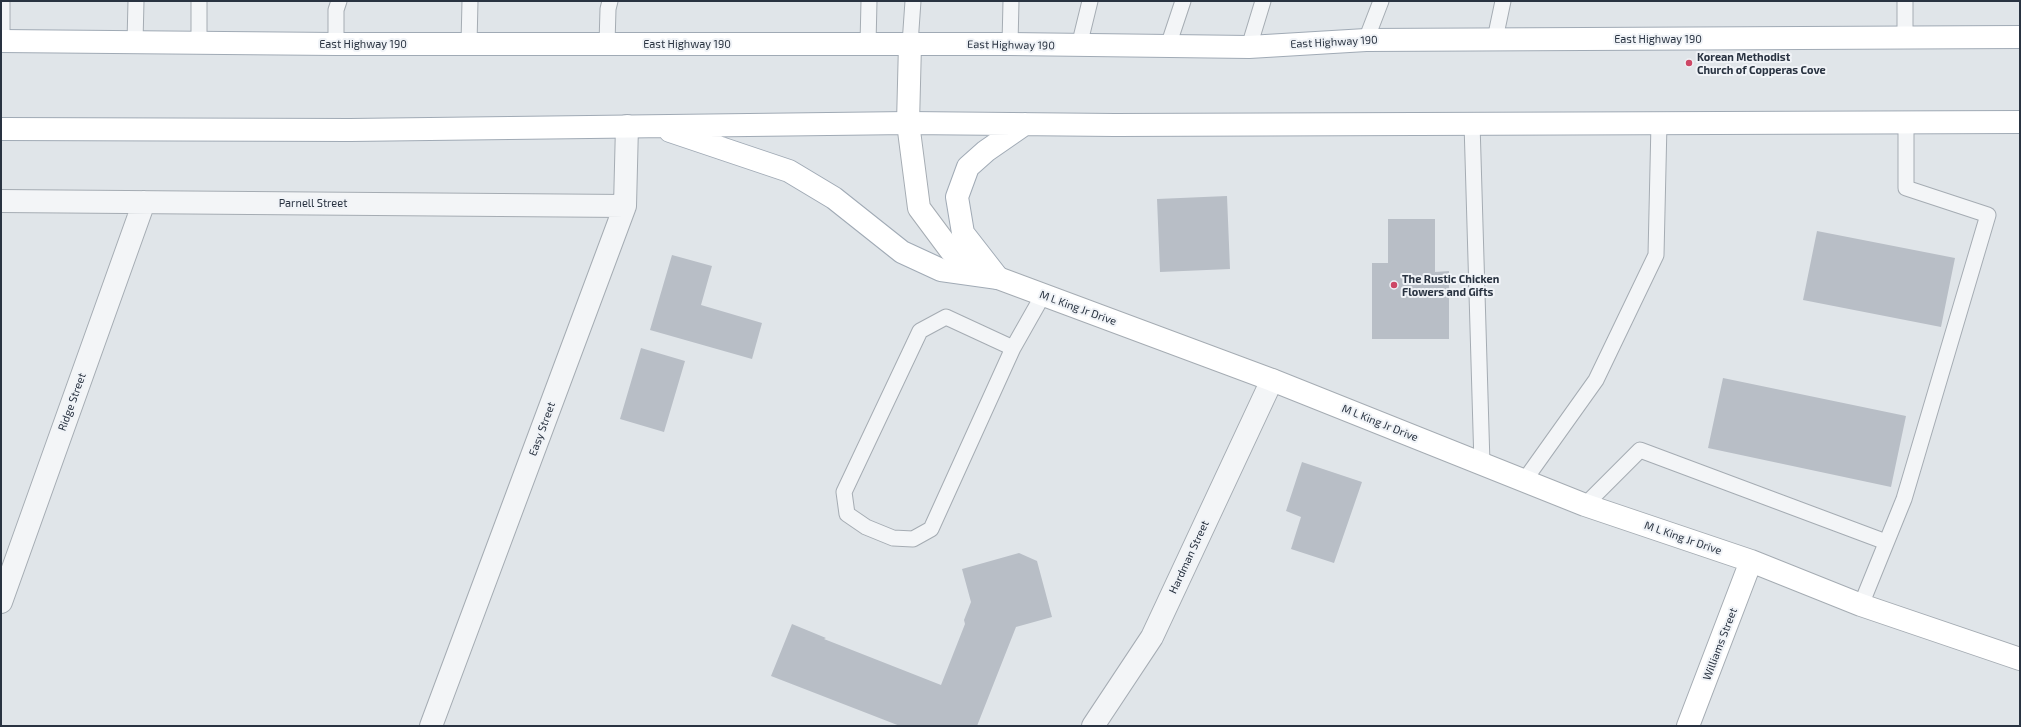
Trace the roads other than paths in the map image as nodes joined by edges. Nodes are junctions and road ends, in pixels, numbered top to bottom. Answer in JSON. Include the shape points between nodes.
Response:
{"nodes":[{"id":1,"x":2,"y":1,"type":"edge"},
{"id":2,"x":136,"y":1,"type":"edge"},
{"id":3,"x":199,"y":1,"type":"edge"},
{"id":4,"x":339,"y":1,"type":"edge"},
{"id":5,"x":470,"y":1,"type":"edge"},
{"id":6,"x":610,"y":1,"type":"edge"},
{"id":7,"x":870,"y":1,"type":"edge"},
{"id":8,"x":913,"y":1,"type":"edge"},
{"id":9,"x":1011,"y":1,"type":"edge"},
{"id":10,"x":1090,"y":1,"type":"edge"},
{"id":11,"x":1183,"y":1,"type":"edge"},
{"id":12,"x":1263,"y":1,"type":"edge"},
{"id":13,"x":1380,"y":1,"type":"edge"},
{"id":14,"x":1503,"y":1,"type":"edge"},
{"id":15,"x":1905,"y":1,"type":"edge"},
{"id":16,"x":2020,"y":37,"type":"edge"},
{"id":17,"x":1905,"y":38,"type":"junction"},
{"id":18,"x":1495,"y":39,"type":"junction"},
{"id":19,"x":1366,"y":40,"type":"junction"},
{"id":20,"x":1,"y":41,"type":"edge"},
{"id":21,"x":136,"y":42,"type":"junction"},
{"id":22,"x":199,"y":43,"type":"junction"},
{"id":23,"x":336,"y":44,"type":"junction"},
{"id":24,"x":469,"y":44,"type":"junction"},
{"id":25,"x":607,"y":44,"type":"junction"},
{"id":26,"x":868,"y":44,"type":"junction"},
{"id":27,"x":910,"y":44,"type":"junction"},
{"id":28,"x":1010,"y":44,"type":"junction"},
{"id":29,"x":1078,"y":46,"type":"junction"},
{"id":30,"x":1168,"y":46,"type":"junction"},
{"id":31,"x":1249,"y":47,"type":"junction"},
{"id":32,"x":1906,"y":122,"type":"junction"},
{"id":33,"x":2020,"y":122,"type":"edge"},
{"id":34,"x":908,"y":123,"type":"junction"},
{"id":35,"x":1472,"y":123,"type":"junction"},
{"id":36,"x":1659,"y":123,"type":"junction"},
{"id":37,"x":1025,"y":124,"type":"junction"},
{"id":38,"x":627,"y":126,"type":"junction"},
{"id":39,"x":654,"y":126,"type":"junction"},
{"id":40,"x":1,"y":129,"type":"edge"},
{"id":41,"x":1,"y":201,"type":"edge"},
{"id":42,"x":144,"y":202,"type":"junction"},
{"id":43,"x":625,"y":206,"type":"junction"},
{"id":44,"x":998,"y":278,"type":"junction"},
{"id":45,"x":1043,"y":295,"type":"junction"},
{"id":46,"x":1013,"y":348,"type":"junction"},
{"id":47,"x":1272,"y":380,"type":"junction"},
{"id":48,"x":1482,"y":464,"type":"junction"},
{"id":49,"x":1524,"y":481,"type":"junction"},
{"id":50,"x":1585,"y":505,"type":"junction"},
{"id":51,"x":1886,"y":542,"type":"junction"},
{"id":52,"x":1751,"y":561,"type":"junction"},
{"id":53,"x":1,"y":602,"type":"edge"},
{"id":54,"x":1861,"y":605,"type":"junction"},
{"id":55,"x":2020,"y":659,"type":"edge"},
{"id":56,"x":431,"y":726,"type":"edge"},
{"id":57,"x":1093,"y":726,"type":"edge"},
{"id":58,"x":1688,"y":726,"type":"edge"}],
"edges":[{"from":1,"to":20,"type":"lane"},
{"from":2,"to":21,"type":"lane"},
{"from":3,"to":22,"type":"lane"},
{"from":4,"to":23,"type":"lane","via":[[336,10]]},
{"from":5,"to":24,"type":"lane"},
{"from":6,"to":25,"type":"lane"},
{"from":7,"to":26,"type":"lane"},
{"from":8,"to":27,"type":"lane"},
{"from":9,"to":28,"type":"lane"},
{"from":10,"to":29,"type":"lane"},
{"from":11,"to":30,"type":"lane"},
{"from":12,"to":31,"type":"lane"},
{"from":13,"to":19,"type":"lane"},
{"from":14,"to":18,"type":"lane"},
{"from":15,"to":17,"type":"lane"},
{"from":16,"to":17,"type":"main road","name":"East Highway 190"},
{"from":17,"to":18,"type":"main road","name":"East Highway 190"},
{"from":18,"to":19,"type":"main road","name":"East Highway 190"},
{"from":19,"to":31,"type":"main road","name":"East Highway 190"},
{"from":20,"to":21,"type":"main road","name":"East Highway 190"},
{"from":21,"to":22,"type":"main road","name":"East Highway 190"},
{"from":22,"to":23,"type":"main road","name":"East Highway 190"},
{"from":23,"to":24,"type":"main road","name":"East Highway 190"},
{"from":24,"to":25,"type":"main road","name":"East Highway 190"},
{"from":25,"to":26,"type":"main road","name":"East Highway 190"},
{"from":26,"to":27,"type":"main road","name":"East Highway 190"},
{"from":27,"to":28,"type":"main road","name":"East Highway 190"},
{"from":27,"to":34,"type":"main road","name":"M L King Jr Drive"},
{"from":28,"to":29,"type":"main road","name":"East Highway 190"},
{"from":29,"to":30,"type":"main road","name":"East Highway 190"},
{"from":30,"to":31,"type":"main road","name":"East Highway 190"},
{"from":32,"to":33,"type":"main road"},
{"from":32,"to":36,"type":"main road"},
{"from":32,"to":51,"type":"lane","via":[[1906,188],[1988,215],[1904,499]]},
{"from":34,"to":37,"type":"main road"},
{"from":34,"to":39,"type":"main road"},
{"from":34,"to":44,"type":"main road","name":"M L King Jr Drive","via":[[919,208],[950,251]]},
{"from":35,"to":36,"type":"main road"},
{"from":35,"to":37,"type":"main road"},
{"from":35,"to":48,"type":"lane"},
{"from":36,"to":49,"type":"lane","via":[[1656,255],[1596,380]]},
{"from":37,"to":44,"type":"main road","via":[[968,167],[957,197],[963,233]]},
{"from":38,"to":39,"type":"main road"},
{"from":38,"to":40,"type":"main road","via":[[350,130]]},
{"from":38,"to":43,"type":"street","name":"Easy Street"},
{"from":39,"to":44,"type":"main road","via":[[789,171],[834,198],[902,252],[941,270]]},
{"from":41,"to":42,"type":"street","name":"Parnell Street"},
{"from":42,"to":43,"type":"street","name":"Parnell Street"},
{"from":42,"to":53,"type":"street","name":"Ridge Street"},
{"from":43,"to":56,"type":"street","name":"Easy Street"},
{"from":44,"to":45,"type":"main road","name":"M L King Jr Drive"},
{"from":45,"to":46,"type":"lane"},
{"from":45,"to":47,"type":"main road","name":"M L King Jr Drive"},
{"from":46,"to":46,"type":"lane","via":[[931,530],[913,538],[893,538],[866,527],[847,514],[844,492],[920,331],[946,317]]},
{"from":47,"to":48,"type":"main road","name":"M L King Jr Drive"},
{"from":47,"to":57,"type":"street","name":"Hardman Street","via":[[1152,637]]},
{"from":48,"to":49,"type":"main road","name":"M L King Jr Drive"},
{"from":49,"to":50,"type":"main road","name":"M L King Jr Drive"},
{"from":50,"to":51,"type":"lane","via":[[1640,450]]},
{"from":50,"to":52,"type":"main road","name":"M L King Jr Drive"},
{"from":51,"to":54,"type":"lane"},
{"from":52,"to":54,"type":"main road","name":"M L King Jr Drive"},
{"from":52,"to":58,"type":"main road","name":"Williams Street"},
{"from":54,"to":55,"type":"main road","name":"M L King Jr Drive"}]}
